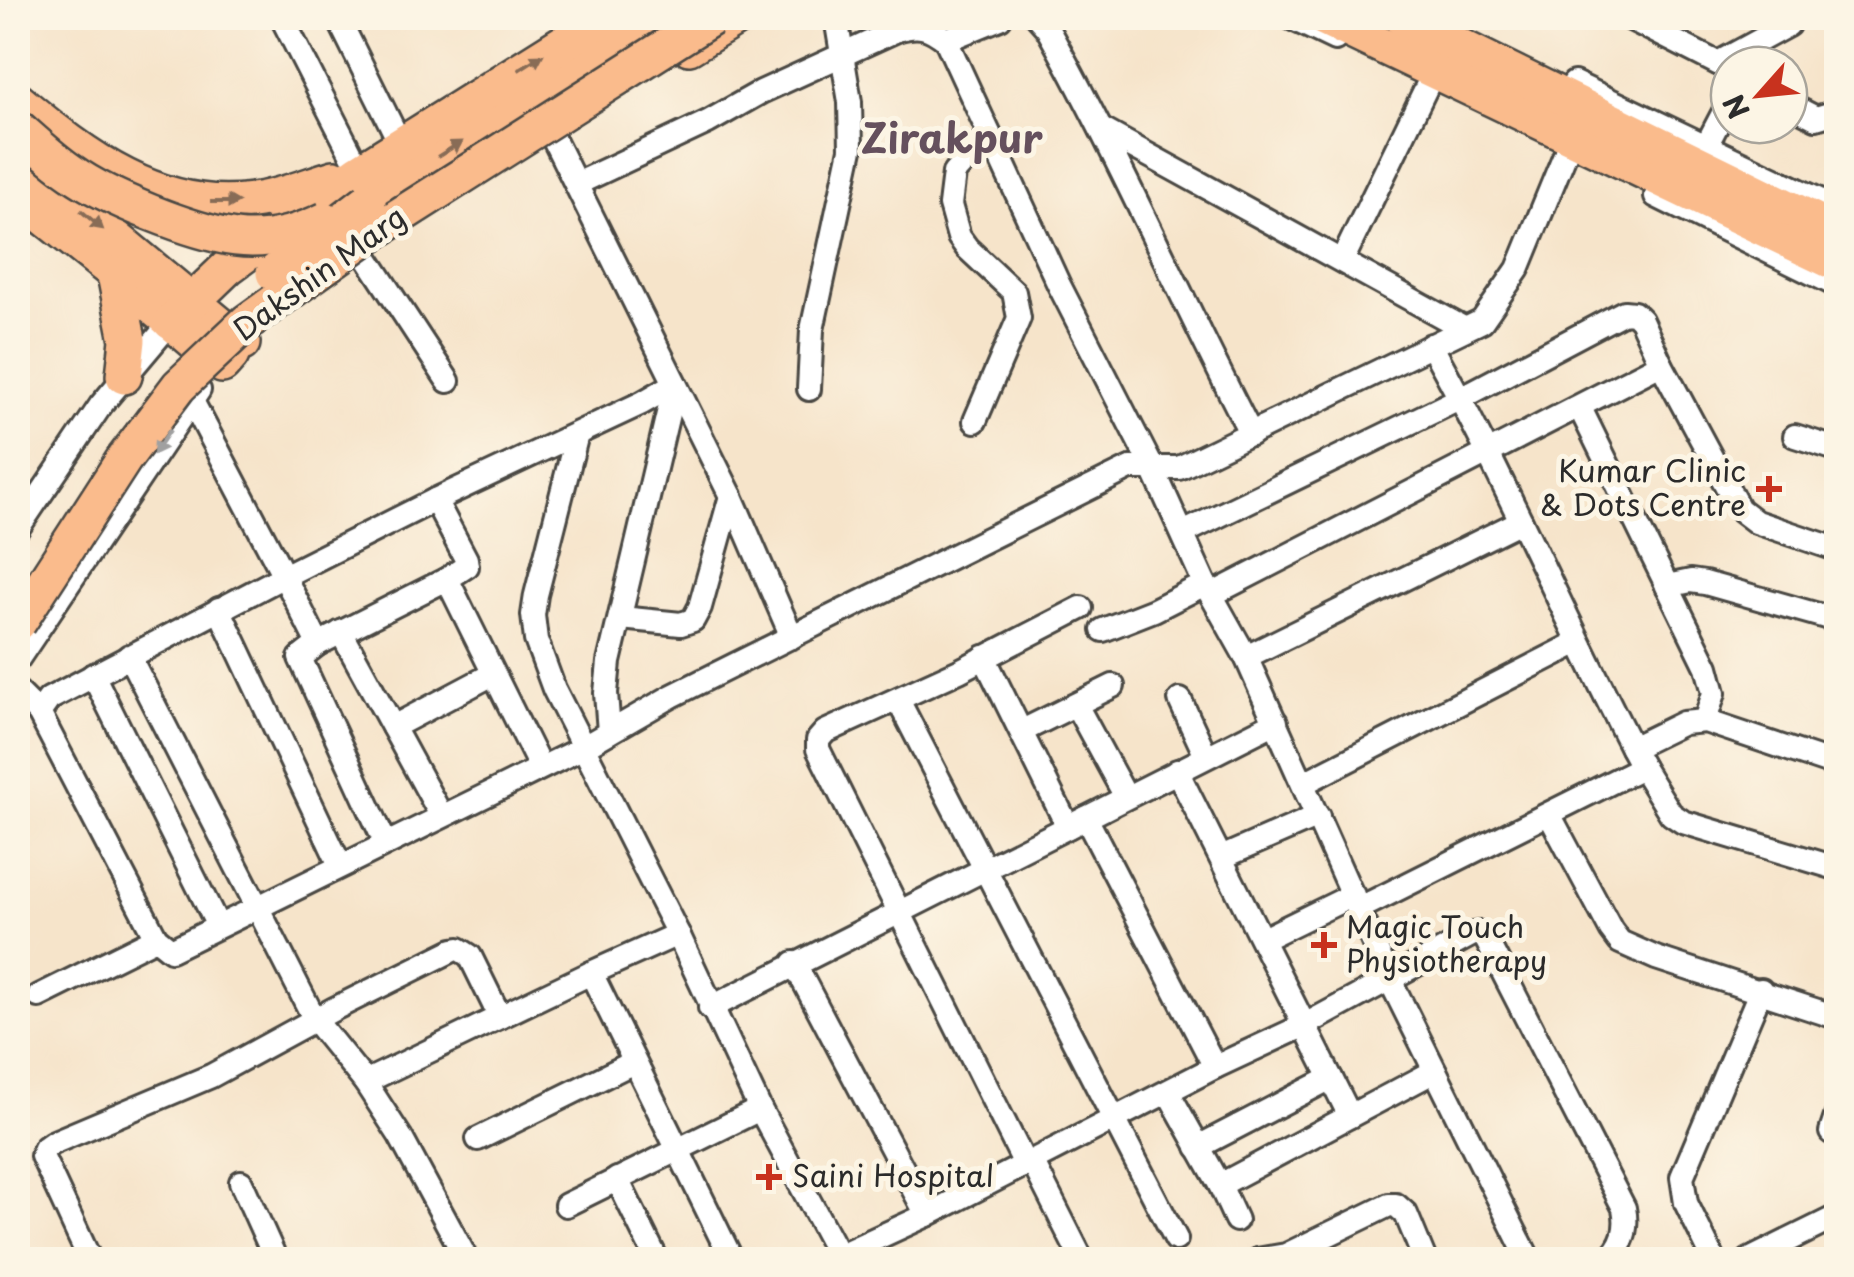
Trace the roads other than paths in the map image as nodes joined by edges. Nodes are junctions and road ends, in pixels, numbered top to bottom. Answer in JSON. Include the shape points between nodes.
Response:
{"nodes":[{"id":1,"x":282,"y":18,"type":"edge"},
{"id":2,"x":603,"y":18,"type":"edge"},
{"id":3,"x":658,"y":18,"type":"edge"},
{"id":4,"x":711,"y":18,"type":"edge"},
{"id":5,"x":736,"y":18,"type":"edge"},
{"id":6,"x":836,"y":18,"type":"edge"},
{"id":7,"x":1000,"y":18,"type":"edge"},
{"id":8,"x":1038,"y":18,"type":"edge"},
{"id":9,"x":1290,"y":18,"type":"edge"},
{"id":10,"x":1324,"y":18,"type":"edge"},
{"id":11,"x":1402,"y":18,"type":"edge"},
{"id":12,"x":1630,"y":18,"type":"edge"},
{"id":13,"x":1789,"y":18,"type":"edge"},
{"id":14,"x":342,"y":19,"type":"edge"},
{"id":15,"x":1448,"y":20,"type":"edge"},
{"id":16,"x":1661,"y":23,"type":"edge"},
{"id":17,"x":946,"y":40,"type":"junction"},
{"id":18,"x":1756,"y":45,"type":"edge"},
{"id":19,"x":844,"y":56,"type":"junction"},
{"id":20,"x":1709,"y":56,"type":"edge"},
{"id":21,"x":1428,"y":84,"type":"junction"},
{"id":22,"x":18,"y":101,"type":"edge"},
{"id":23,"x":1809,"y":114,"type":"edge"},
{"id":24,"x":1834,"y":116,"type":"edge"},
{"id":25,"x":18,"y":128,"type":"edge"},
{"id":26,"x":1101,"y":129,"type":"junction"},
{"id":27,"x":1575,"y":131,"type":"junction"},
{"id":28,"x":551,"y":134,"type":"junction"},
{"id":29,"x":989,"y":134,"type":"junction"},
{"id":30,"x":1709,"y":140,"type":"edge"},
{"id":31,"x":400,"y":144,"type":"junction"},
{"id":32,"x":1706,"y":146,"type":"junction"},
{"id":33,"x":18,"y":157,"type":"edge"},
{"id":34,"x":576,"y":184,"type":"junction"},
{"id":35,"x":364,"y":186,"type":"junction"},
{"id":36,"x":18,"y":196,"type":"edge"},
{"id":37,"x":1836,"y":208,"type":"edge"},
{"id":38,"x":1836,"y":231,"type":"edge"},
{"id":39,"x":364,"y":254,"type":"junction"},
{"id":40,"x":1342,"y":261,"type":"junction"},
{"id":41,"x":1836,"y":263,"type":"edge"},
{"id":42,"x":115,"y":274,"type":"junction"},
{"id":43,"x":1836,"y":285,"type":"edge"},
{"id":44,"x":1465,"y":328,"type":"junction"},
{"id":45,"x":208,"y":331,"type":"junction"},
{"id":46,"x":1431,"y":345,"type":"junction"},
{"id":47,"x":1661,"y":364,"type":"junction"},
{"id":48,"x":124,"y":376,"type":"junction"},
{"id":49,"x":448,"y":381,"type":"dead end"},
{"id":50,"x":675,"y":384,"type":"junction"},
{"id":51,"x":809,"y":389,"type":"dead end"},
{"id":52,"x":1461,"y":398,"type":"junction"},
{"id":53,"x":191,"y":399,"type":"junction"},
{"id":54,"x":1580,"y":408,"type":"junction"},
{"id":55,"x":975,"y":422,"type":"dead end"},
{"id":56,"x":576,"y":434,"type":"junction"},
{"id":57,"x":1251,"y":434,"type":"junction"},
{"id":58,"x":1794,"y":436,"type":"dead end"},
{"id":59,"x":1836,"y":449,"type":"edge"},
{"id":60,"x":1488,"y":456,"type":"junction"},
{"id":61,"x":1153,"y":468,"type":"junction"},
{"id":62,"x":732,"y":496,"type":"junction"},
{"id":63,"x":435,"y":500,"type":"junction"},
{"id":64,"x":1521,"y":520,"type":"junction"},
{"id":65,"x":18,"y":528,"type":"edge"},
{"id":66,"x":1183,"y":532,"type":"junction"},
{"id":67,"x":1836,"y":549,"type":"edge"},
{"id":68,"x":284,"y":576,"type":"junction"},
{"id":69,"x":447,"y":579,"type":"junction"},
{"id":70,"x":18,"y":584,"type":"edge"},
{"id":71,"x":1668,"y":586,"type":"junction"},
{"id":72,"x":1209,"y":589,"type":"junction"},
{"id":73,"x":1081,"y":608,"type":"dead end"},
{"id":74,"x":218,"y":609,"type":"junction"},
{"id":75,"x":621,"y":618,"type":"junction"},
{"id":76,"x":1836,"y":620,"type":"edge"},
{"id":77,"x":18,"y":623,"type":"edge"},
{"id":78,"x":1103,"y":630,"type":"dead end"},
{"id":79,"x":342,"y":632,"type":"junction"},
{"id":80,"x":792,"y":637,"type":"junction"},
{"id":81,"x":1578,"y":643,"type":"junction"},
{"id":82,"x":318,"y":644,"type":"junction"},
{"id":83,"x":130,"y":656,"type":"junction"},
{"id":84,"x":1246,"y":656,"type":"junction"},
{"id":85,"x":984,"y":657,"type":"junction"},
{"id":86,"x":18,"y":659,"type":"edge"},
{"id":87,"x":492,"y":674,"type":"junction"},
{"id":88,"x":93,"y":675,"type":"junction"},
{"id":89,"x":1113,"y":686,"type":"dead end"},
{"id":90,"x":18,"y":692,"type":"edge"},
{"id":91,"x":898,"y":700,"type":"junction"},
{"id":92,"x":1180,"y":700,"type":"dead end"},
{"id":93,"x":1076,"y":705,"type":"junction"},
{"id":94,"x":39,"y":713,"type":"junction"},
{"id":95,"x":1704,"y":721,"type":"junction"},
{"id":96,"x":1276,"y":722,"type":"junction"},
{"id":97,"x":393,"y":727,"type":"junction"},
{"id":98,"x":1022,"y":731,"type":"junction"},
{"id":99,"x":608,"y":732,"type":"junction"},
{"id":100,"x":582,"y":748,"type":"junction"},
{"id":101,"x":1206,"y":756,"type":"junction"},
{"id":102,"x":1637,"y":758,"type":"junction"},
{"id":103,"x":1836,"y":765,"type":"edge"},
{"id":104,"x":540,"y":767,"type":"junction"},
{"id":105,"x":1177,"y":770,"type":"junction"},
{"id":106,"x":1304,"y":783,"type":"junction"},
{"id":107,"x":1126,"y":797,"type":"junction"},
{"id":108,"x":1550,"y":814,"type":"junction"},
{"id":109,"x":441,"y":815,"type":"junction"},
{"id":110,"x":1318,"y":816,"type":"junction"},
{"id":111,"x":1077,"y":822,"type":"junction"},
{"id":112,"x":385,"y":842,"type":"junction"},
{"id":113,"x":1224,"y":858,"type":"junction"},
{"id":114,"x":340,"y":865,"type":"junction"},
{"id":115,"x":985,"y":867,"type":"junction"},
{"id":116,"x":1836,"y":868,"type":"edge"},
{"id":117,"x":1356,"y":902,"type":"junction"},
{"id":118,"x":257,"y":907,"type":"junction"},
{"id":119,"x":901,"y":913,"type":"junction"},
{"id":120,"x":218,"y":926,"type":"junction"},
{"id":121,"x":678,"y":934,"type":"junction"},
{"id":122,"x":156,"y":938,"type":"junction"},
{"id":123,"x":1263,"y":939,"type":"junction"},
{"id":124,"x":794,"y":963,"type":"junction"},
{"id":125,"x":591,"y":973,"type":"junction"},
{"id":126,"x":1390,"y":980,"type":"junction"},
{"id":127,"x":1761,"y":990,"type":"junction"},
{"id":128,"x":39,"y":996,"type":"dead end"},
{"id":129,"x":710,"y":1008,"type":"junction"},
{"id":130,"x":500,"y":1017,"type":"junction"},
{"id":131,"x":1836,"y":1017,"type":"edge"},
{"id":132,"x":315,"y":1020,"type":"junction"},
{"id":133,"x":1305,"y":1025,"type":"junction"},
{"id":134,"x":634,"y":1062,"type":"junction"},
{"id":135,"x":1214,"y":1067,"type":"junction"},
{"id":136,"x":1435,"y":1070,"type":"junction"},
{"id":137,"x":1331,"y":1078,"type":"junction"},
{"id":138,"x":366,"y":1082,"type":"junction"},
{"id":139,"x":1168,"y":1092,"type":"junction"},
{"id":140,"x":760,"y":1109,"type":"junction"},
{"id":141,"x":1350,"y":1116,"type":"junction"},
{"id":142,"x":1114,"y":1121,"type":"junction"},
{"id":143,"x":478,"y":1139,"type":"dead end"},
{"id":144,"x":1198,"y":1147,"type":"junction"},
{"id":145,"x":677,"y":1151,"type":"junction"},
{"id":146,"x":1029,"y":1163,"type":"junction"},
{"id":147,"x":616,"y":1179,"type":"junction"},
{"id":148,"x":241,"y":1182,"type":"dead end"},
{"id":149,"x":1220,"y":1186,"type":"junction"},
{"id":150,"x":566,"y":1205,"type":"dead end"},
{"id":151,"x":928,"y":1215,"type":"junction"},
{"id":152,"x":1836,"y":1216,"type":"edge"},
{"id":153,"x":1236,"y":1220,"type":"dead end"},
{"id":154,"x":1176,"y":1239,"type":"dead end"},
{"id":155,"x":839,"y":1258,"type":"edge"},
{"id":156,"x":90,"y":1260,"type":"edge"},
{"id":157,"x":276,"y":1260,"type":"edge"},
{"id":158,"x":467,"y":1260,"type":"edge"},
{"id":159,"x":657,"y":1260,"type":"edge"},
{"id":160,"x":732,"y":1260,"type":"edge"},
{"id":161,"x":1082,"y":1260,"type":"edge"},
{"id":162,"x":1257,"y":1260,"type":"edge"},
{"id":163,"x":1425,"y":1260,"type":"edge"},
{"id":164,"x":1529,"y":1260,"type":"edge"},
{"id":165,"x":1608,"y":1260,"type":"edge"},
{"id":166,"x":1714,"y":1260,"type":"edge"},
{"id":167,"x":1749,"y":1260,"type":"edge"}],
"edges":[{"from":1,"to":35,"type":"street"},
{"from":31,"to":2,"type":"highway","name":"Dakshin Marg","one_way":true},
{"from":35,"to":3,"type":"highway","one_way":true},
{"from":4,"to":77,"type":"highway","name":"Dakshin Marg","bridge":true,"via":[[362,239],[246,322],[179,386]]},
{"from":5,"to":28,"type":"highway"},
{"from":6,"to":19,"type":"street"},
{"from":7,"to":17,"type":"street"},
{"from":8,"to":26,"type":"street"},
{"from":9,"to":21,"type":"street"},
{"from":10,"to":27,"type":"highway"},
{"from":11,"to":27,"type":"highway"},
{"from":12,"to":16,"type":"street"},
{"from":13,"to":18,"type":"street"},
{"from":14,"to":31,"type":"street"},
{"from":15,"to":32,"type":"street"},
{"from":16,"to":20,"type":"street"},
{"from":17,"to":19,"type":"street","via":[[914,24]]},
{"from":17,"to":29,"type":"street"},
{"from":19,"to":34,"type":"street"},
{"from":19,"to":51,"type":"street","via":[[852,149],[812,330]]},
{"from":21,"to":27,"type":"street"},
{"from":21,"to":40,"type":"street"},
{"from":22,"to":35,"type":"highway","one_way":true,"via":[[96,163],[147,189],[196,202],[251,202]]},
{"from":23,"to":24,"type":"street"},
{"from":25,"to":35,"type":"highway","bridge":true,"via":[[72,174],[135,206],[237,238],[295,234]]},
{"from":26,"to":40,"type":"street"},
{"from":26,"to":57,"type":"street"},
{"from":27,"to":38,"type":"highway"},
{"from":27,"to":41,"type":"highway"},
{"from":27,"to":43,"type":"street"},
{"from":27,"to":44,"type":"street","via":[[1518,269],[1482,320]]},
{"from":28,"to":34,"type":"street"},
{"from":28,"to":39,"type":"highway"},
{"from":29,"to":55,"type":"street","via":[[954,173],[950,205],[959,237],[1014,292],[1020,318]]},
{"from":29,"to":61,"type":"street"},
{"from":30,"to":32,"type":"street"},
{"from":31,"to":35,"type":"highway","name":"Dakshin Marg"},
{"from":32,"to":37,"type":"street"},
{"from":33,"to":45,"type":"highway","one_way":true},
{"from":34,"to":50,"type":"street"},
{"from":35,"to":45,"type":"highway","name":"Dakshin Marg","bridge":true},
{"from":36,"to":42,"type":"highway"},
{"from":39,"to":45,"type":"highway"},
{"from":39,"to":49,"type":"street"},
{"from":40,"to":44,"type":"street"},
{"from":42,"to":45,"type":"highway"},
{"from":42,"to":48,"type":"highway","via":[[128,340]]},
{"from":44,"to":46,"type":"street"},
{"from":45,"to":48,"type":"street","name":"Dakshin Marg"},
{"from":45,"to":53,"type":"street","name":"Dakshin Marg"},
{"from":45,"to":70,"type":"highway","name":"Dakshin Marg","via":[[158,378]]},
{"from":46,"to":52,"type":"street"},
{"from":46,"to":57,"type":"street"},
{"from":47,"to":52,"type":"street","via":[[1641,320],[1624,312]]},
{"from":47,"to":54,"type":"street"},
{"from":47,"to":67,"type":"street","via":[[1739,509],[1756,522]]},
{"from":48,"to":65,"type":"street","name":"Dakshin Marg"},
{"from":50,"to":56,"type":"street"},
{"from":50,"to":62,"type":"street"},
{"from":50,"to":75,"type":"street"},
{"from":52,"to":60,"type":"street"},
{"from":52,"to":66,"type":"street"},
{"from":53,"to":68,"type":"street"},
{"from":53,"to":86,"type":"street","name":"Dakshin Marg","one_way":true},
{"from":54,"to":60,"type":"street"},
{"from":54,"to":71,"type":"street"},
{"from":56,"to":63,"type":"street"},
{"from":56,"to":100,"type":"street","via":[[533,615],[554,689]]},
{"from":57,"to":61,"type":"street","via":[[1179,468]]},
{"from":58,"to":59,"type":"street"},
{"from":60,"to":64,"type":"street"},
{"from":60,"to":72,"type":"street"},
{"from":61,"to":66,"type":"street"},
{"from":61,"to":80,"type":"street","via":[[1130,468]]},
{"from":62,"to":75,"type":"street","via":[[693,620]]},
{"from":62,"to":80,"type":"street"},
{"from":63,"to":68,"type":"street"},
{"from":63,"to":69,"type":"street","via":[[466,559],[462,571]]},
{"from":64,"to":81,"type":"street"},
{"from":64,"to":84,"type":"street"},
{"from":66,"to":72,"type":"street"},
{"from":68,"to":74,"type":"street"},
{"from":68,"to":82,"type":"street"},
{"from":69,"to":79,"type":"street"},
{"from":69,"to":87,"type":"street"},
{"from":71,"to":76,"type":"street","via":[[1705,583]]},
{"from":71,"to":95,"type":"street","via":[[1712,680]]},
{"from":72,"to":78,"type":"street"},
{"from":72,"to":84,"type":"street"},
{"from":73,"to":85,"type":"street"},
{"from":74,"to":83,"type":"street"},
{"from":74,"to":114,"type":"street"},
{"from":75,"to":99,"type":"street","via":[[607,676]]},
{"from":79,"to":82,"type":"street"},
{"from":79,"to":97,"type":"street"},
{"from":80,"to":99,"type":"street"},
{"from":81,"to":102,"type":"street"},
{"from":81,"to":106,"type":"street"},
{"from":82,"to":112,"type":"street","via":[[304,652],[301,664]]},
{"from":83,"to":88,"type":"street"},
{"from":83,"to":118,"type":"street"},
{"from":84,"to":96,"type":"street"},
{"from":85,"to":91,"type":"street"},
{"from":85,"to":98,"type":"street"},
{"from":87,"to":97,"type":"street"},
{"from":87,"to":104,"type":"street"},
{"from":88,"to":94,"type":"street","via":[[49,698]]},
{"from":88,"to":120,"type":"street"},
{"from":89,"to":93,"type":"street"},
{"from":90,"to":94,"type":"street"},
{"from":91,"to":115,"type":"street"},
{"from":91,"to":119,"type":"street","via":[[826,732],[818,749]]},
{"from":92,"to":101,"type":"street"},
{"from":93,"to":98,"type":"street"},
{"from":93,"to":107,"type":"street"},
{"from":94,"to":122,"type":"street"},
{"from":95,"to":102,"type":"street","via":[[1684,723]]},
{"from":95,"to":103,"type":"street"},
{"from":96,"to":101,"type":"street"},
{"from":96,"to":106,"type":"street"},
{"from":97,"to":109,"type":"street"},
{"from":98,"to":111,"type":"street"},
{"from":99,"to":100,"type":"street"},
{"from":100,"to":104,"type":"street"},
{"from":100,"to":121,"type":"street"},
{"from":101,"to":105,"type":"street"},
{"from":102,"to":108,"type":"street"},
{"from":102,"to":116,"type":"street","via":[[1660,799],[1683,822]]},
{"from":104,"to":109,"type":"street"},
{"from":105,"to":107,"type":"street"},
{"from":105,"to":113,"type":"street"},
{"from":106,"to":110,"type":"street"},
{"from":107,"to":111,"type":"street"},
{"from":108,"to":117,"type":"street"},
{"from":108,"to":127,"type":"street","via":[[1620,942]]},
{"from":109,"to":112,"type":"street"},
{"from":110,"to":113,"type":"street"},
{"from":110,"to":117,"type":"street"},
{"from":111,"to":115,"type":"street"},
{"from":111,"to":135,"type":"street"},
{"from":112,"to":114,"type":"street"},
{"from":113,"to":123,"type":"street"},
{"from":114,"to":118,"type":"street"},
{"from":115,"to":119,"type":"street"},
{"from":115,"to":142,"type":"street"},
{"from":117,"to":123,"type":"street"},
{"from":117,"to":126,"type":"street"},
{"from":118,"to":120,"type":"street"},
{"from":118,"to":132,"type":"street"},
{"from":119,"to":124,"type":"street"},
{"from":119,"to":146,"type":"street"},
{"from":120,"to":122,"type":"street","via":[[171,950]]},
{"from":121,"to":125,"type":"street"},
{"from":121,"to":129,"type":"street"},
{"from":122,"to":128,"type":"street"},
{"from":123,"to":133,"type":"street"},
{"from":124,"to":129,"type":"street"},
{"from":124,"to":151,"type":"street"},
{"from":125,"to":130,"type":"street"},
{"from":125,"to":134,"type":"street"},
{"from":126,"to":133,"type":"street"},
{"from":126,"to":136,"type":"street"},
{"from":126,"to":165,"type":"street","via":[[1472,934],[1486,939],[1624,1208],[1627,1225]]},
{"from":127,"to":131,"type":"street"},
{"from":127,"to":166,"type":"street","via":[[1682,1177],[1686,1203]]},
{"from":129,"to":140,"type":"street"},
{"from":130,"to":132,"type":"street","via":[[470,956],[460,949]]},
{"from":130,"to":138,"type":"street"},
{"from":132,"to":138,"type":"street"},
{"from":132,"to":156,"type":"street","via":[[211,1076],[45,1148],[45,1164]]},
{"from":133,"to":135,"type":"street"},
{"from":133,"to":137,"type":"street"},
{"from":134,"to":143,"type":"street"},
{"from":134,"to":145,"type":"street"},
{"from":135,"to":139,"type":"street"},
{"from":136,"to":141,"type":"street"},
{"from":136,"to":164,"type":"street"},
{"from":137,"to":141,"type":"street"},
{"from":137,"to":144,"type":"street"},
{"from":138,"to":158,"type":"street"},
{"from":139,"to":142,"type":"street"},
{"from":139,"to":144,"type":"street"},
{"from":140,"to":145,"type":"street"},
{"from":140,"to":155,"type":"street"},
{"from":141,"to":149,"type":"street"},
{"from":142,"to":146,"type":"street"},
{"from":142,"to":154,"type":"street"},
{"from":144,"to":149,"type":"street"},
{"from":145,"to":147,"type":"street"},
{"from":145,"to":160,"type":"street"},
{"from":146,"to":151,"type":"street"},
{"from":146,"to":161,"type":"street"},
{"from":147,"to":150,"type":"street"},
{"from":147,"to":159,"type":"street"},
{"from":148,"to":157,"type":"street"},
{"from":149,"to":153,"type":"street"},
{"from":151,"to":155,"type":"street"},
{"from":152,"to":167,"type":"street"},
{"from":162,"to":163,"type":"street","via":[[1286,1255],[1390,1205],[1406,1214]]}]}
